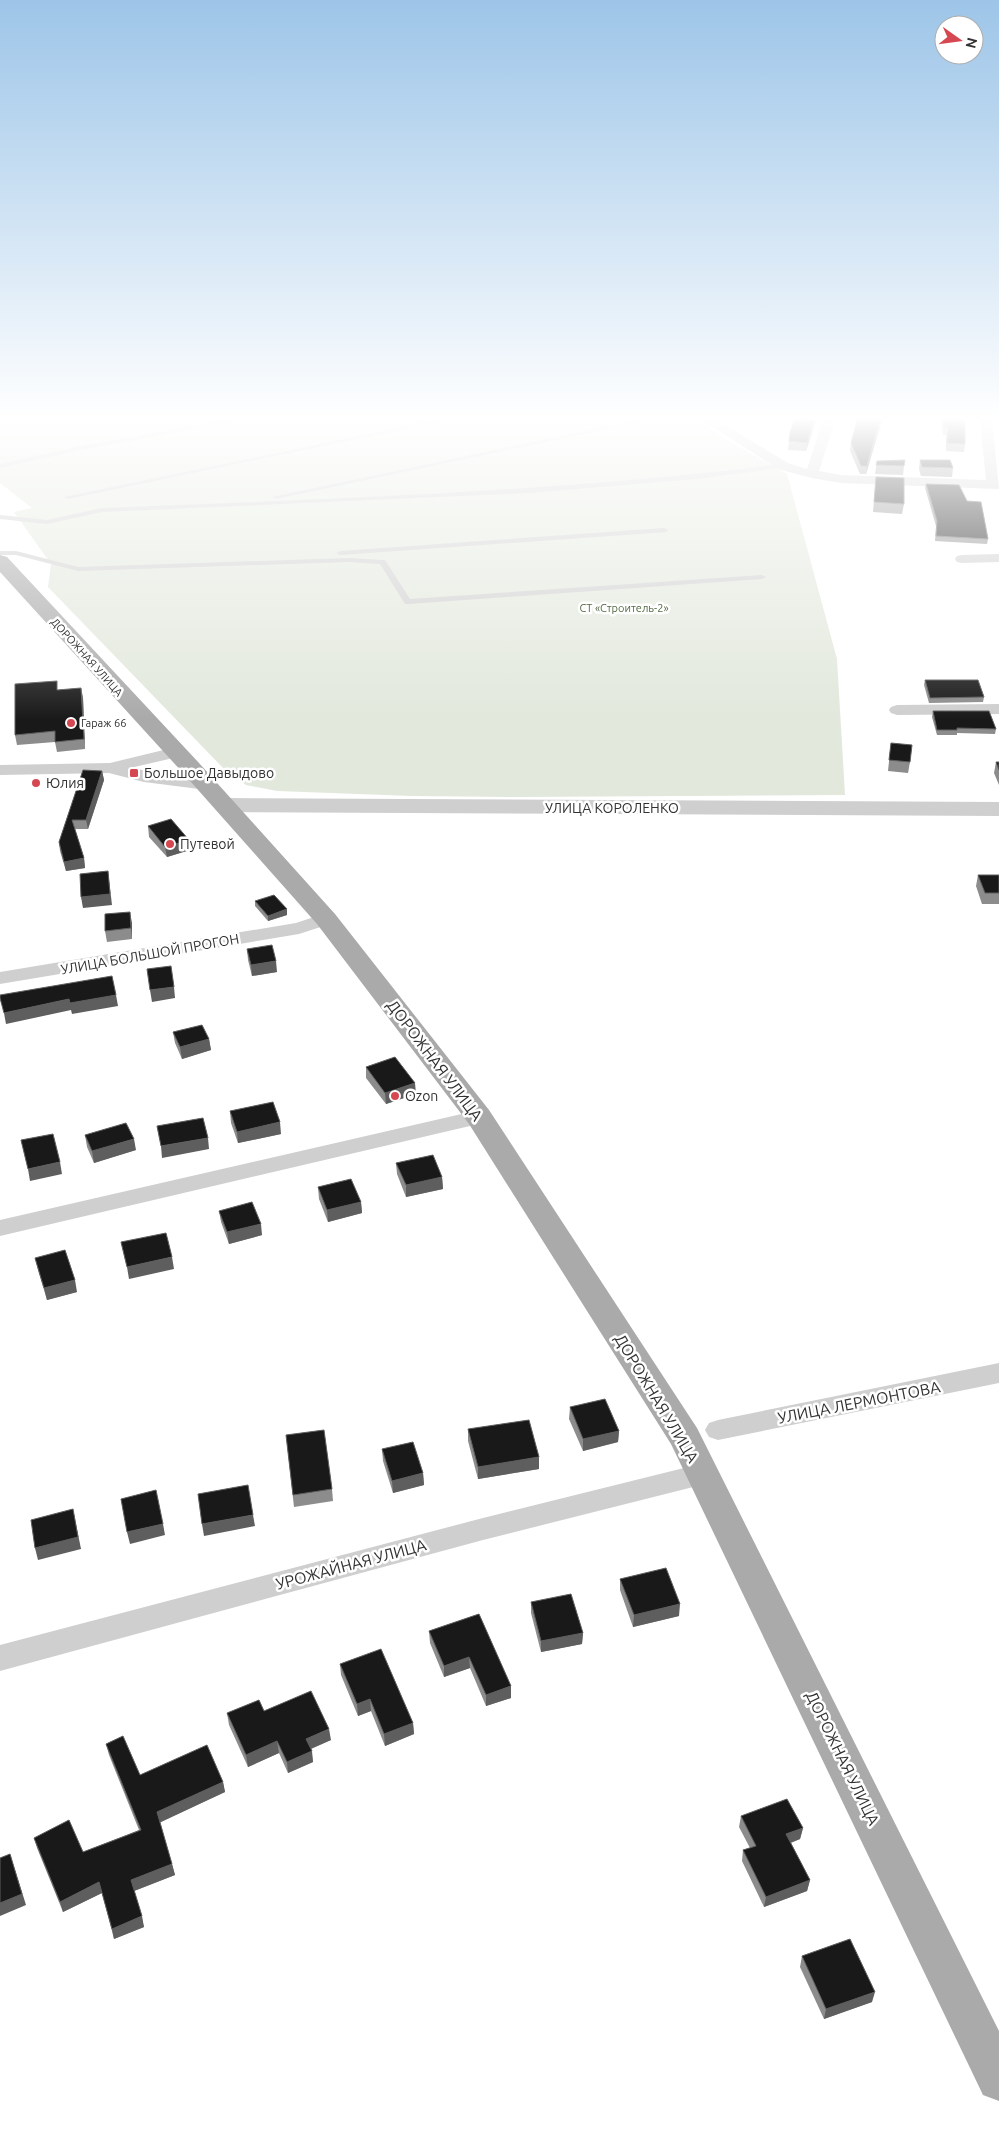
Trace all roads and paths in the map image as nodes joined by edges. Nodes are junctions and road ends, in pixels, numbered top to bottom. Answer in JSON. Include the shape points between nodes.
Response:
{"nodes":[{"id":1,"x":24,"y":520,"type":"edge"},
{"id":2,"x":50,"y":520,"type":"edge"},
{"id":3,"x":664,"y":530,"type":"dead end"},
{"id":4,"x":0,"y":553,"type":"edge"},
{"id":5,"x":962,"y":558,"type":"dead end"},
{"id":6,"x":999,"y":558,"type":"edge"},
{"id":7,"x":339,"y":560,"type":"junction"},
{"id":8,"x":0,"y":561,"type":"edge"},
{"id":9,"x":762,"y":577,"type":"dead end"},
{"id":10,"x":999,"y":709,"type":"edge"},
{"id":11,"x":897,"y":710,"type":"dead end"},
{"id":12,"x":176,"y":752,"type":"junction"},
{"id":13,"x":110,"y":768,"type":"junction"},
{"id":14,"x":0,"y":770,"type":"edge"},
{"id":15,"x":216,"y":795,"type":"junction"},
{"id":16,"x":999,"y":809,"type":"edge"},
{"id":17,"x":326,"y":918,"type":"junction"},
{"id":18,"x":0,"y":978,"type":"edge"},
{"id":19,"x":479,"y":1118,"type":"junction"},
{"id":20,"x":0,"y":1228,"type":"edge"},
{"id":21,"x":999,"y":1374,"type":"edge"},
{"id":22,"x":718,"y":1430,"type":"dead end"},
{"id":23,"x":704,"y":1474,"type":"junction"},
{"id":24,"x":0,"y":1658,"type":"edge"},
{"id":25,"x":999,"y":2079,"type":"edge"}],
"edges":[{"from":1,"to":2,"type":"lane"},
{"from":3,"to":7,"type":"lane","via":[[380,550],[340,554]]},
{"from":4,"to":7,"type":"lane","via":[[16,553],[78,569]]},
{"from":5,"to":6,"type":"street"},
{"from":7,"to":9,"type":"lane","via":[[382,562],[408,602]]},
{"from":8,"to":12,"type":"main road","name":"ДОРОЖНАЯ УЛИЦА"},
{"from":10,"to":11,"type":"street"},
{"from":12,"to":13,"type":"street"},
{"from":12,"to":15,"type":"main road","name":"ДОРОЖНАЯ УЛИЦА"},
{"from":13,"to":14,"type":"street"},
{"from":13,"to":15,"type":"street"},
{"from":15,"to":16,"type":"street","name":"УЛИЦА КОРОЛЕНКО"},
{"from":15,"to":17,"type":"main road","name":"ДОРОЖНАЯ УЛИЦА"},
{"from":17,"to":18,"type":"street","name":"УЛИЦА БОЛЬШОЙ ПРОГОН","via":[[299,928]]},
{"from":17,"to":19,"type":"main road","name":"ДОРОЖНАЯ УЛИЦА"},
{"from":19,"to":20,"type":"street"},
{"from":19,"to":23,"type":"main road","name":"ДОРОЖНАЯ УЛИЦА","via":[[685,1437]]},
{"from":21,"to":22,"type":"street","name":"УЛИЦА ЛЕРМОНТОВА"},
{"from":23,"to":24,"type":"street","name":"УРОЖАЙНАЯ УЛИЦА","via":[[483,1529]]},
{"from":23,"to":25,"type":"main road","name":"ДОРОЖНАЯ УЛИЦА"}]}
